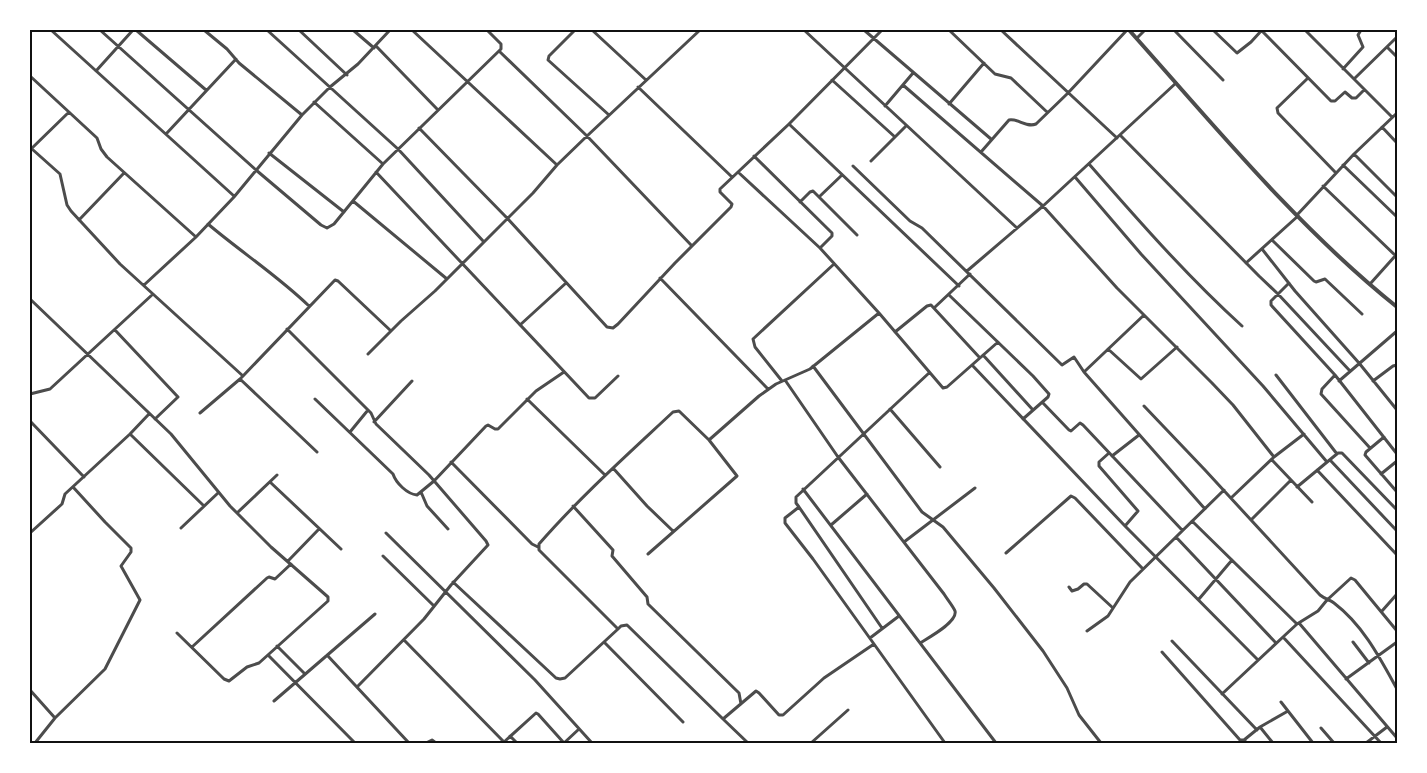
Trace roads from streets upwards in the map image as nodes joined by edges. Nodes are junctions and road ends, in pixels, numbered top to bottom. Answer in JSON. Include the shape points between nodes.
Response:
{"nodes":[{"id":1,"x":52,"y":30,"type":"edge"},
{"id":2,"x":100,"y":30,"type":"edge"},
{"id":3,"x":135,"y":30,"type":"edge"},
{"id":4,"x":204,"y":30,"type":"edge"},
{"id":5,"x":267,"y":30,"type":"edge"},
{"id":6,"x":299,"y":30,"type":"edge"},
{"id":7,"x":353,"y":30,"type":"edge"},
{"id":8,"x":390,"y":30,"type":"edge"},
{"id":9,"x":412,"y":30,"type":"edge"},
{"id":10,"x":488,"y":30,"type":"edge"},
{"id":11,"x":575,"y":30,"type":"edge"},
{"id":12,"x":592,"y":30,"type":"edge"},
{"id":13,"x":690,"y":30,"type":"edge"},
{"id":14,"x":700,"y":30,"type":"edge"},
{"id":15,"x":804,"y":30,"type":"edge"},
{"id":16,"x":864,"y":30,"type":"edge"},
{"id":17,"x":882,"y":30,"type":"edge"},
{"id":18,"x":949,"y":30,"type":"edge"},
{"id":19,"x":1001,"y":30,"type":"edge"},
{"id":20,"x":1128,"y":30,"type":"edge"},
{"id":21,"x":1145,"y":30,"type":"edge"},
{"id":22,"x":1174,"y":30,"type":"edge"},
{"id":23,"x":1213,"y":30,"type":"edge"},
{"id":24,"x":1262,"y":30,"type":"edge"},
{"id":25,"x":1305,"y":30,"type":"edge"},
{"id":26,"x":1361,"y":30,"type":"edge"},
{"id":27,"x":695,"y":35,"type":"junction"},
{"id":28,"x":1137,"y":38,"type":"junction"},
{"id":29,"x":1397,"y":38,"type":"edge"},
{"id":30,"x":874,"y":39,"type":"junction"},
{"id":31,"x":118,"y":47,"type":"junction"},
{"id":32,"x":375,"y":47,"type":"junction"},
{"id":33,"x":1387,"y":47,"type":"junction"},
{"id":34,"x":499,"y":51,"type":"junction"},
{"id":35,"x":1397,"y":57,"type":"edge"},
{"id":36,"x":236,"y":59,"type":"junction"},
{"id":37,"x":984,"y":63,"type":"junction"},
{"id":38,"x":844,"y":68,"type":"junction"},
{"id":39,"x":1344,"y":69,"type":"junction"},
{"id":40,"x":96,"y":71,"type":"junction"},
{"id":41,"x":913,"y":74,"type":"junction"},
{"id":42,"x":347,"y":75,"type":"junction"},
{"id":43,"x":30,"y":76,"type":"edge"},
{"id":44,"x":1308,"y":78,"type":"junction"},
{"id":45,"x":1354,"y":79,"type":"junction"},
{"id":46,"x":646,"y":80,"type":"junction"},
{"id":47,"x":832,"y":80,"type":"junction"},
{"id":48,"x":1223,"y":80,"type":"dead end"},
{"id":49,"x":468,"y":81,"type":"junction"},
{"id":50,"x":1176,"y":83,"type":"junction"},
{"id":51,"x":904,"y":85,"type":"junction"},
{"id":52,"x":330,"y":87,"type":"junction"},
{"id":53,"x":638,"y":87,"type":"junction"},
{"id":54,"x":206,"y":90,"type":"junction"},
{"id":55,"x":1364,"y":90,"type":"junction"},
{"id":56,"x":1068,"y":93,"type":"junction"},
{"id":57,"x":314,"y":102,"type":"junction"},
{"id":58,"x":949,"y":104,"type":"junction"},
{"id":59,"x":885,"y":106,"type":"junction"},
{"id":60,"x":188,"y":110,"type":"junction"},
{"id":61,"x":438,"y":110,"type":"junction"},
{"id":62,"x":68,"y":112,"type":"junction"},
{"id":63,"x":1047,"y":112,"type":"junction"},
{"id":64,"x":1397,"y":113,"type":"edge"},
{"id":65,"x":302,"y":115,"type":"junction"},
{"id":66,"x":609,"y":115,"type":"junction"},
{"id":67,"x":1392,"y":118,"type":"junction"},
{"id":68,"x":788,"y":124,"type":"junction"},
{"id":69,"x":906,"y":126,"type":"junction"},
{"id":70,"x":1382,"y":127,"type":"junction"},
{"id":71,"x":419,"y":128,"type":"junction"},
{"id":72,"x":166,"y":134,"type":"junction"},
{"id":73,"x":587,"y":136,"type":"junction"},
{"id":74,"x":895,"y":137,"type":"junction"},
{"id":75,"x":1118,"y":137,"type":"junction"},
{"id":76,"x":991,"y":140,"type":"junction"},
{"id":77,"x":1397,"y":143,"type":"edge"},
{"id":78,"x":398,"y":149,"type":"junction"},
{"id":79,"x":31,"y":150,"type":"edge"},
{"id":80,"x":981,"y":152,"type":"junction"},
{"id":81,"x":269,"y":153,"type":"junction"},
{"id":82,"x":1354,"y":154,"type":"junction"},
{"id":83,"x":754,"y":156,"type":"junction"},
{"id":84,"x":871,"y":162,"type":"dead end"},
{"id":85,"x":383,"y":164,"type":"junction"},
{"id":86,"x":1089,"y":164,"type":"junction"},
{"id":87,"x":558,"y":165,"type":"junction"},
{"id":88,"x":854,"y":166,"type":"dead end"},
{"id":89,"x":1343,"y":166,"type":"junction"},
{"id":90,"x":256,"y":170,"type":"junction"},
{"id":91,"x":376,"y":172,"type":"junction"},
{"id":92,"x":738,"y":172,"type":"junction"},
{"id":93,"x":124,"y":173,"type":"junction"},
{"id":94,"x":1336,"y":173,"type":"junction"},
{"id":95,"x":842,"y":174,"type":"junction"},
{"id":96,"x":1075,"y":176,"type":"junction"},
{"id":97,"x":732,"y":177,"type":"junction"},
{"id":98,"x":1323,"y":186,"type":"junction"},
{"id":99,"x":234,"y":196,"type":"junction"},
{"id":100,"x":819,"y":197,"type":"junction"},
{"id":101,"x":1397,"y":197,"type":"edge"},
{"id":102,"x":353,"y":201,"type":"junction"},
{"id":103,"x":800,"y":202,"type":"junction"},
{"id":104,"x":1042,"y":206,"type":"junction"},
{"id":105,"x":344,"y":212,"type":"junction"},
{"id":106,"x":1298,"y":215,"type":"junction"},
{"id":107,"x":1397,"y":217,"type":"edge"},
{"id":108,"x":508,"y":219,"type":"junction"},
{"id":109,"x":79,"y":220,"type":"junction"},
{"id":110,"x":208,"y":224,"type":"junction"},
{"id":111,"x":1017,"y":228,"type":"junction"},
{"id":112,"x":857,"y":235,"type":"dead end"},
{"id":113,"x":196,"y":237,"type":"junction"},
{"id":114,"x":1272,"y":240,"type":"junction"},
{"id":115,"x":484,"y":242,"type":"junction"},
{"id":116,"x":692,"y":246,"type":"junction"},
{"id":117,"x":820,"y":248,"type":"junction"},
{"id":118,"x":1262,"y":249,"type":"junction"},
{"id":119,"x":1397,"y":256,"type":"edge"},
{"id":120,"x":1246,"y":263,"type":"junction"},
{"id":121,"x":462,"y":264,"type":"junction"},
{"id":122,"x":834,"y":264,"type":"junction"},
{"id":123,"x":967,"y":271,"type":"junction"},
{"id":124,"x":970,"y":274,"type":"junction"},
{"id":125,"x":660,"y":278,"type":"junction"},
{"id":126,"x":446,"y":279,"type":"junction"},
{"id":127,"x":566,"y":283,"type":"junction"},
{"id":128,"x":1290,"y":283,"type":"junction"},
{"id":129,"x":1370,"y":284,"type":"junction"},
{"id":130,"x":144,"y":285,"type":"junction"},
{"id":131,"x":959,"y":286,"type":"junction"},
{"id":132,"x":153,"y":294,"type":"junction"},
{"id":133,"x":1278,"y":294,"type":"junction"},
{"id":134,"x":949,"y":295,"type":"junction"},
{"id":135,"x":30,"y":299,"type":"edge"},
{"id":136,"x":309,"y":306,"type":"junction"},
{"id":137,"x":1397,"y":307,"type":"edge"},
{"id":138,"x":934,"y":308,"type":"junction"},
{"id":139,"x":879,"y":313,"type":"junction"},
{"id":140,"x":1362,"y":314,"type":"dead end"},
{"id":141,"x":1144,"y":315,"type":"junction"},
{"id":142,"x":520,"y":325,"type":"junction"},
{"id":143,"x":1242,"y":326,"type":"dead end"},
{"id":144,"x":115,"y":330,"type":"junction"},
{"id":145,"x":287,"y":330,"type":"junction"},
{"id":146,"x":391,"y":331,"type":"junction"},
{"id":147,"x":1397,"y":331,"type":"edge"},
{"id":148,"x":895,"y":332,"type":"junction"},
{"id":149,"x":998,"y":342,"type":"junction"},
{"id":150,"x":1176,"y":347,"type":"junction"},
{"id":151,"x":1108,"y":349,"type":"junction"},
{"id":152,"x":368,"y":354,"type":"dead end"},
{"id":153,"x":87,"y":355,"type":"junction"},
{"id":154,"x":982,"y":357,"type":"junction"},
{"id":155,"x":1359,"y":363,"type":"junction"},
{"id":156,"x":972,"y":365,"type":"junction"},
{"id":157,"x":1397,"y":365,"type":"edge"},
{"id":158,"x":813,"y":366,"type":"junction"},
{"id":159,"x":1350,"y":371,"type":"junction"},
{"id":160,"x":564,"y":372,"type":"junction"},
{"id":161,"x":1084,"y":372,"type":"junction"},
{"id":162,"x":929,"y":373,"type":"junction"},
{"id":163,"x":1276,"y":375,"type":"dead end"},
{"id":164,"x":1335,"y":375,"type":"junction"},
{"id":165,"x":618,"y":376,"type":"dead end"},
{"id":166,"x":241,"y":378,"type":"junction"},
{"id":167,"x":412,"y":381,"type":"dead end"},
{"id":168,"x":783,"y":381,"type":"junction"},
{"id":169,"x":1339,"y":381,"type":"junction"},
{"id":170,"x":1373,"y":381,"type":"junction"},
{"id":171,"x":768,"y":389,"type":"junction"},
{"id":172,"x":30,"y":393,"type":"edge"},
{"id":173,"x":315,"y":399,"type":"dead end"},
{"id":174,"x":527,"y":399,"type":"junction"},
{"id":175,"x":1042,"y":402,"type":"junction"},
{"id":176,"x":1144,"y":406,"type":"dead end"},
{"id":177,"x":890,"y":409,"type":"junction"},
{"id":178,"x":368,"y":410,"type":"junction"},
{"id":179,"x":1033,"y":410,"type":"junction"},
{"id":180,"x":1397,"y":410,"type":"edge"},
{"id":181,"x":200,"y":412,"type":"dead end"},
{"id":182,"x":149,"y":414,"type":"junction"},
{"id":183,"x":155,"y":419,"type":"junction"},
{"id":184,"x":1023,"y":419,"type":"junction"},
{"id":185,"x":30,"y":421,"type":"edge"},
{"id":186,"x":374,"y":422,"type":"junction"},
{"id":187,"x":350,"y":432,"type":"junction"},
{"id":188,"x":864,"y":432,"type":"junction"},
{"id":189,"x":130,"y":434,"type":"junction"},
{"id":190,"x":1304,"y":434,"type":"junction"},
{"id":191,"x":1140,"y":435,"type":"junction"},
{"id":192,"x":1384,"y":437,"type":"junction"},
{"id":193,"x":709,"y":440,"type":"junction"},
{"id":194,"x":1370,"y":448,"type":"junction"},
{"id":195,"x":317,"y":452,"type":"dead end"},
{"id":196,"x":1339,"y":453,"type":"junction"},
{"id":197,"x":1110,"y":454,"type":"junction"},
{"id":198,"x":1397,"y":454,"type":"edge"},
{"id":199,"x":838,"y":457,"type":"junction"},
{"id":200,"x":1273,"y":459,"type":"junction"},
{"id":201,"x":1397,"y":460,"type":"edge"},
{"id":202,"x":1328,"y":461,"type":"junction"},
{"id":203,"x":451,"y":462,"type":"junction"},
{"id":204,"x":940,"y":467,"type":"dead end"},
{"id":205,"x":613,"y":468,"type":"junction"},
{"id":206,"x":1317,"y":470,"type":"junction"},
{"id":207,"x":1381,"y":474,"type":"junction"},
{"id":208,"x":277,"y":475,"type":"dead end"},
{"id":209,"x":84,"y":476,"type":"junction"},
{"id":210,"x":605,"y":476,"type":"junction"},
{"id":211,"x":1291,"y":480,"type":"junction"},
{"id":212,"x":434,"y":481,"type":"junction"},
{"id":213,"x":270,"y":482,"type":"junction"},
{"id":214,"x":73,"y":487,"type":"junction"},
{"id":215,"x":1297,"y":487,"type":"junction"},
{"id":216,"x":975,"y":488,"type":"dead end"},
{"id":217,"x":803,"y":489,"type":"junction"},
{"id":218,"x":1224,"y":490,"type":"junction"},
{"id":219,"x":1397,"y":491,"type":"edge"},
{"id":220,"x":421,"y":492,"type":"junction"},
{"id":221,"x":218,"y":493,"type":"junction"},
{"id":222,"x":867,"y":494,"type":"junction"},
{"id":223,"x":1231,"y":498,"type":"junction"},
{"id":224,"x":1312,"y":502,"type":"dead end"},
{"id":225,"x":204,"y":506,"type":"junction"},
{"id":226,"x":573,"y":506,"type":"junction"},
{"id":227,"x":798,"y":507,"type":"junction"},
{"id":228,"x":1205,"y":508,"type":"junction"},
{"id":229,"x":1397,"y":510,"type":"edge"},
{"id":230,"x":237,"y":514,"type":"junction"},
{"id":231,"x":934,"y":520,"type":"junction"},
{"id":232,"x":1192,"y":520,"type":"junction"},
{"id":233,"x":1251,"y":520,"type":"junction"},
{"id":234,"x":831,"y":525,"type":"junction"},
{"id":235,"x":1125,"y":526,"type":"junction"},
{"id":236,"x":180,"y":528,"type":"dead end"},
{"id":237,"x":319,"y":529,"type":"junction"},
{"id":238,"x":448,"y":529,"type":"dead end"},
{"id":239,"x":1182,"y":530,"type":"junction"},
{"id":240,"x":673,"y":531,"type":"junction"},
{"id":241,"x":1397,"y":531,"type":"edge"},
{"id":242,"x":30,"y":533,"type":"edge"},
{"id":243,"x":386,"y":533,"type":"dead end"},
{"id":244,"x":1176,"y":537,"type":"junction"},
{"id":245,"x":904,"y":542,"type":"junction"},
{"id":246,"x":538,"y":547,"type":"junction"},
{"id":247,"x":340,"y":549,"type":"dead end"},
{"id":248,"x":1006,"y":553,"type":"dead end"},
{"id":249,"x":648,"y":554,"type":"dead end"},
{"id":250,"x":1397,"y":555,"type":"edge"},
{"id":251,"x":383,"y":556,"type":"dead end"},
{"id":252,"x":1156,"y":556,"type":"junction"},
{"id":253,"x":1232,"y":560,"type":"junction"},
{"id":254,"x":289,"y":562,"type":"junction"},
{"id":255,"x":1143,"y":569,"type":"junction"},
{"id":256,"x":1216,"y":580,"type":"junction"},
{"id":257,"x":454,"y":582,"type":"junction"},
{"id":258,"x":1069,"y":587,"type":"dead end"},
{"id":259,"x":444,"y":592,"type":"junction"},
{"id":260,"x":1397,"y":594,"type":"edge"},
{"id":261,"x":1199,"y":600,"type":"junction"},
{"id":262,"x":1327,"y":600,"type":"junction"},
{"id":263,"x":435,"y":606,"type":"junction"},
{"id":264,"x":1114,"y":608,"type":"junction"},
{"id":265,"x":1382,"y":611,"type":"junction"},
{"id":266,"x":375,"y":614,"type":"dead end"},
{"id":267,"x":899,"y":616,"type":"junction"},
{"id":268,"x":1298,"y":624,"type":"junction"},
{"id":269,"x":882,"y":628,"type":"junction"},
{"id":270,"x":618,"y":629,"type":"junction"},
{"id":271,"x":1087,"y":631,"type":"dead end"},
{"id":272,"x":1397,"y":631,"type":"edge"},
{"id":273,"x":177,"y":632,"type":"dead end"},
{"id":274,"x":1283,"y":637,"type":"junction"},
{"id":275,"x":870,"y":638,"type":"junction"},
{"id":276,"x":404,"y":640,"type":"junction"},
{"id":277,"x":1172,"y":641,"type":"dead end"},
{"id":278,"x":604,"y":642,"type":"junction"},
{"id":279,"x":1353,"y":642,"type":"dead end"},
{"id":280,"x":1397,"y":642,"type":"edge"},
{"id":281,"x":920,"y":643,"type":"junction"},
{"id":282,"x":1276,"y":643,"type":"junction"},
{"id":283,"x":874,"y":644,"type":"junction"},
{"id":284,"x":277,"y":646,"type":"junction"},
{"id":285,"x":192,"y":647,"type":"junction"},
{"id":286,"x":1162,"y":652,"type":"dead end"},
{"id":287,"x":268,"y":655,"type":"junction"},
{"id":288,"x":327,"y":655,"type":"junction"},
{"id":289,"x":1379,"y":655,"type":"junction"},
{"id":290,"x":1258,"y":660,"type":"junction"},
{"id":291,"x":1369,"y":663,"type":"junction"},
{"id":292,"x":305,"y":674,"type":"junction"},
{"id":293,"x":1346,"y":680,"type":"junction"},
{"id":294,"x":295,"y":682,"type":"junction"},
{"id":295,"x":358,"y":686,"type":"junction"},
{"id":296,"x":1397,"y":689,"type":"edge"},
{"id":297,"x":30,"y":690,"type":"edge"},
{"id":298,"x":1222,"y":694,"type":"junction"},
{"id":299,"x":274,"y":701,"type":"dead end"},
{"id":300,"x":1281,"y":702,"type":"dead end"},
{"id":301,"x":741,"y":704,"type":"junction"},
{"id":302,"x":848,"y":710,"type":"dead end"},
{"id":303,"x":1288,"y":712,"type":"junction"},
{"id":304,"x":55,"y":718,"type":"junction"},
{"id":305,"x":723,"y":719,"type":"junction"},
{"id":306,"x":683,"y":722,"type":"dead end"},
{"id":307,"x":1388,"y":727,"type":"junction"},
{"id":308,"x":1322,"y":728,"type":"dead end"},
{"id":309,"x":579,"y":729,"type":"junction"},
{"id":310,"x":1259,"y":729,"type":"junction"},
{"id":311,"x":510,"y":736,"type":"junction"},
{"id":312,"x":1375,"y":736,"type":"junction"},
{"id":313,"x":1397,"y":738,"type":"edge"},
{"id":314,"x":1246,"y":741,"type":"edge"},
{"id":315,"x":35,"y":743,"type":"edge"},
{"id":316,"x":355,"y":743,"type":"edge"},
{"id":317,"x":409,"y":743,"type":"edge"},
{"id":318,"x":426,"y":743,"type":"edge"},
{"id":319,"x":436,"y":743,"type":"edge"},
{"id":320,"x":517,"y":743,"type":"edge"},
{"id":321,"x":564,"y":743,"type":"edge"},
{"id":322,"x":592,"y":743,"type":"edge"},
{"id":323,"x":748,"y":743,"type":"edge"},
{"id":324,"x":810,"y":743,"type":"edge"},
{"id":325,"x":945,"y":743,"type":"edge"},
{"id":326,"x":996,"y":743,"type":"edge"},
{"id":327,"x":1101,"y":743,"type":"edge"},
{"id":328,"x":1273,"y":743,"type":"edge"},
{"id":329,"x":1313,"y":743,"type":"edge"},
{"id":330,"x":1334,"y":743,"type":"edge"},
{"id":331,"x":1366,"y":743,"type":"edge"},
{"id":332,"x":1381,"y":743,"type":"edge"}],
"edges":[{"from":1,"to":40,"type":"street"},
{"from":2,"to":31,"type":"street"},
{"from":3,"to":31,"type":"street"},
{"from":3,"to":54,"type":"street"},
{"from":4,"to":36,"type":"street"},
{"from":5,"to":52,"type":"street"},
{"from":6,"to":42,"type":"street"},
{"from":7,"to":32,"type":"street"},
{"from":8,"to":32,"type":"street"},
{"from":9,"to":49,"type":"street"},
{"from":10,"to":34,"type":"street","via":[[501,44]]},
{"from":11,"to":66,"type":"street","via":[[548,60]]},
{"from":12,"to":46,"type":"street"},
{"from":13,"to":27,"type":"street"},
{"from":14,"to":27,"type":"street"},
{"from":15,"to":38,"type":"street"},
{"from":16,"to":30,"type":"street"},
{"from":17,"to":30,"type":"street"},
{"from":18,"to":37,"type":"street"},
{"from":19,"to":56,"type":"street"},
{"from":20,"to":28,"type":"street"},
{"from":20,"to":56,"type":"street"},
{"from":21,"to":28,"type":"street"},
{"from":22,"to":48,"type":"street"},
{"from":23,"to":24,"type":"street","via":[[1236,53]]},
{"from":24,"to":44,"type":"street"},
{"from":25,"to":39,"type":"street"},
{"from":26,"to":39,"type":"street","via":[[1358,35],[1363,48]]},
{"from":27,"to":46,"type":"street"},
{"from":28,"to":50,"type":"street"},
{"from":29,"to":33,"type":"street"},
{"from":30,"to":38,"type":"street"},
{"from":30,"to":41,"type":"street"},
{"from":31,"to":40,"type":"street"},
{"from":31,"to":60,"type":"street"},
{"from":32,"to":42,"type":"street"},
{"from":32,"to":61,"type":"street"},
{"from":33,"to":35,"type":"street"},
{"from":33,"to":45,"type":"street"},
{"from":34,"to":49,"type":"street"},
{"from":34,"to":73,"type":"street"},
{"from":36,"to":54,"type":"street"},
{"from":36,"to":65,"type":"street"},
{"from":37,"to":58,"type":"street"},
{"from":37,"to":63,"type":"street","via":[[995,74],[1011,78]]},
{"from":38,"to":47,"type":"street"},
{"from":38,"to":59,"type":"street"},
{"from":39,"to":45,"type":"street"},
{"from":40,"to":72,"type":"street"},
{"from":41,"to":51,"type":"street"},
{"from":41,"to":58,"type":"street"},
{"from":42,"to":52,"type":"street"},
{"from":43,"to":62,"type":"street"},
{"from":44,"to":55,"type":"street","via":[[1331,101],[1345,92],[1356,98]]},
{"from":44,"to":94,"type":"street","via":[[1277,108],[1278,113]]},
{"from":45,"to":55,"type":"street"},
{"from":46,"to":53,"type":"street"},
{"from":47,"to":68,"type":"street"},
{"from":47,"to":74,"type":"street"},
{"from":49,"to":61,"type":"street"},
{"from":49,"to":87,"type":"street"},
{"from":50,"to":75,"type":"street"},
{"from":50,"to":106,"type":"street"},
{"from":51,"to":59,"type":"street"},
{"from":51,"to":80,"type":"street"},
{"from":52,"to":57,"type":"street"},
{"from":52,"to":78,"type":"street"},
{"from":53,"to":66,"type":"street"},
{"from":53,"to":97,"type":"street"},
{"from":54,"to":60,"type":"street"},
{"from":55,"to":67,"type":"street"},
{"from":56,"to":63,"type":"street"},
{"from":56,"to":75,"type":"street"},
{"from":57,"to":65,"type":"street"},
{"from":57,"to":85,"type":"street"},
{"from":58,"to":76,"type":"street"},
{"from":59,"to":69,"type":"street"},
{"from":60,"to":72,"type":"street"},
{"from":60,"to":90,"type":"street"},
{"from":61,"to":71,"type":"street"},
{"from":62,"to":79,"type":"street"},
{"from":62,"to":93,"type":"street","via":[[97,138],[104,154]]},
{"from":63,"to":76,"type":"street","via":[[1032,126],[1010,119]]},
{"from":64,"to":67,"type":"street"},
{"from":65,"to":81,"type":"street"},
{"from":66,"to":73,"type":"street"},
{"from":67,"to":70,"type":"street"},
{"from":68,"to":83,"type":"street"},
{"from":68,"to":95,"type":"street"},
{"from":69,"to":74,"type":"street"},
{"from":69,"to":111,"type":"street"},
{"from":70,"to":77,"type":"street"},
{"from":70,"to":82,"type":"street"},
{"from":71,"to":78,"type":"street"},
{"from":71,"to":108,"type":"street"},
{"from":72,"to":99,"type":"street"},
{"from":73,"to":87,"type":"street"},
{"from":73,"to":116,"type":"street"},
{"from":74,"to":84,"type":"street"},
{"from":75,"to":86,"type":"street"},
{"from":75,"to":120,"type":"street"},
{"from":76,"to":80,"type":"street"},
{"from":78,"to":85,"type":"street"},
{"from":78,"to":115,"type":"street"},
{"from":79,"to":109,"type":"street","via":[[60,174],[66,205]]},
{"from":80,"to":104,"type":"street"},
{"from":81,"to":90,"type":"street"},
{"from":81,"to":105,"type":"street"},
{"from":82,"to":89,"type":"street"},
{"from":82,"to":101,"type":"street"},
{"from":83,"to":92,"type":"street"},
{"from":83,"to":103,"type":"street"},
{"from":85,"to":91,"type":"street"},
{"from":86,"to":96,"type":"street"},
{"from":86,"to":143,"type":"street","via":[[1132,214]]},
{"from":87,"to":108,"type":"street"},
{"from":88,"to":123,"type":"street","via":[[910,222],[920,226]]},
{"from":89,"to":94,"type":"street"},
{"from":89,"to":107,"type":"street"},
{"from":90,"to":99,"type":"street"},
{"from":90,"to":105,"type":"street","via":[[324,227],[330,227]]},
{"from":91,"to":102,"type":"street"},
{"from":91,"to":121,"type":"street"},
{"from":92,"to":97,"type":"street"},
{"from":92,"to":117,"type":"street"},
{"from":93,"to":109,"type":"street"},
{"from":93,"to":113,"type":"street"},
{"from":94,"to":98,"type":"street"},
{"from":95,"to":100,"type":"street"},
{"from":95,"to":131,"type":"street"},
{"from":96,"to":104,"type":"street"},
{"from":96,"to":190,"type":"street"},
{"from":97,"to":116,"type":"street","via":[[720,191],[732,206]]},
{"from":98,"to":106,"type":"street"},
{"from":98,"to":119,"type":"street"},
{"from":99,"to":110,"type":"street"},
{"from":100,"to":103,"type":"street","via":[[812,191]]},
{"from":100,"to":112,"type":"street"},
{"from":102,"to":105,"type":"street"},
{"from":102,"to":126,"type":"street"},
{"from":103,"to":117,"type":"street","via":[[832,233]]},
{"from":104,"to":111,"type":"street"},
{"from":104,"to":141,"type":"street"},
{"from":106,"to":114,"type":"street"},
{"from":106,"to":129,"type":"street"},
{"from":108,"to":115,"type":"street"},
{"from":108,"to":127,"type":"street"},
{"from":109,"to":130,"type":"street"},
{"from":110,"to":113,"type":"street"},
{"from":110,"to":136,"type":"street"},
{"from":111,"to":123,"type":"street"},
{"from":113,"to":130,"type":"street"},
{"from":114,"to":118,"type":"street"},
{"from":114,"to":140,"type":"street","via":[[1314,281],[1324,279]]},
{"from":115,"to":121,"type":"street"},
{"from":116,"to":125,"type":"street"},
{"from":117,"to":122,"type":"street"},
{"from":118,"to":120,"type":"street"},
{"from":118,"to":128,"type":"street"},
{"from":119,"to":129,"type":"street"},
{"from":120,"to":133,"type":"street"},
{"from":121,"to":126,"type":"street"},
{"from":121,"to":142,"type":"street"},
{"from":122,"to":139,"type":"street"},
{"from":122,"to":168,"type":"street","via":[[753,340],[755,347]]},
{"from":123,"to":124,"type":"street"},
{"from":124,"to":131,"type":"street"},
{"from":124,"to":161,"type":"street","via":[[1061,365],[1074,357]]},
{"from":125,"to":127,"type":"street","via":[[618,324],[610,328]]},
{"from":125,"to":171,"type":"street"},
{"from":126,"to":146,"type":"street"},
{"from":127,"to":142,"type":"street"},
{"from":128,"to":133,"type":"street"},
{"from":128,"to":155,"type":"street"},
{"from":129,"to":137,"type":"street"},
{"from":130,"to":132,"type":"street"},
{"from":131,"to":134,"type":"street"},
{"from":132,"to":144,"type":"street"},
{"from":132,"to":166,"type":"street"},
{"from":133,"to":159,"type":"street"},
{"from":133,"to":164,"type":"street","via":[[1271,300],[1271,305]]},
{"from":134,"to":138,"type":"street"},
{"from":134,"to":149,"type":"street"},
{"from":135,"to":153,"type":"street"},
{"from":136,"to":145,"type":"street"},
{"from":136,"to":146,"type":"street","via":[[333,282],[338,281]]},
{"from":138,"to":148,"type":"street","via":[[927,306]]},
{"from":138,"to":154,"type":"street"},
{"from":139,"to":148,"type":"street"},
{"from":139,"to":158,"type":"street"},
{"from":141,"to":150,"type":"street"},
{"from":141,"to":151,"type":"street"},
{"from":142,"to":160,"type":"street"},
{"from":144,"to":153,"type":"street"},
{"from":144,"to":183,"type":"street","via":[[178,397]]},
{"from":145,"to":166,"type":"street"},
{"from":145,"to":178,"type":"street"},
{"from":146,"to":152,"type":"street"},
{"from":147,"to":155,"type":"street"},
{"from":148,"to":162,"type":"street"},
{"from":149,"to":154,"type":"street"},
{"from":149,"to":175,"type":"street","via":[[1048,393]]},
{"from":150,"to":151,"type":"street","via":[[1141,379]]},
{"from":150,"to":200,"type":"street","via":[[1233,405]]},
{"from":151,"to":161,"type":"street"},
{"from":153,"to":172,"type":"street","via":[[50,389]]},
{"from":153,"to":182,"type":"street"},
{"from":154,"to":156,"type":"street"},
{"from":154,"to":179,"type":"street"},
{"from":155,"to":159,"type":"street"},
{"from":155,"to":170,"type":"street"},
{"from":156,"to":162,"type":"street","via":[[945,388]]},
{"from":156,"to":184,"type":"street"},
{"from":157,"to":170,"type":"street"},
{"from":158,"to":168,"type":"street"},
{"from":158,"to":188,"type":"street"},
{"from":159,"to":169,"type":"street"},
{"from":160,"to":165,"type":"street","via":[[593,399]]},
{"from":160,"to":174,"type":"street"},
{"from":161,"to":191,"type":"street"},
{"from":162,"to":177,"type":"street"},
{"from":163,"to":196,"type":"street"},
{"from":164,"to":169,"type":"street"},
{"from":164,"to":194,"type":"street","via":[[1322,389],[1322,394]]},
{"from":166,"to":181,"type":"street"},
{"from":166,"to":195,"type":"street"},
{"from":167,"to":186,"type":"street"},
{"from":168,"to":171,"type":"street"},
{"from":168,"to":199,"type":"street"},
{"from":169,"to":192,"type":"street"},
{"from":170,"to":180,"type":"street"},
{"from":171,"to":193,"type":"street"},
{"from":173,"to":187,"type":"street"},
{"from":174,"to":203,"type":"street","via":[[498,429],[488,425],[483,428]]},
{"from":174,"to":210,"type":"street"},
{"from":175,"to":179,"type":"street"},
{"from":175,"to":197,"type":"street","via":[[1068,430],[1082,424]]},
{"from":176,"to":218,"type":"street"},
{"from":177,"to":188,"type":"street"},
{"from":177,"to":204,"type":"street"},
{"from":178,"to":186,"type":"street"},
{"from":178,"to":187,"type":"street"},
{"from":179,"to":184,"type":"street"},
{"from":182,"to":183,"type":"street"},
{"from":182,"to":189,"type":"street"},
{"from":183,"to":221,"type":"street","via":[[180,444]]},
{"from":184,"to":235,"type":"street"},
{"from":185,"to":209,"type":"street"},
{"from":186,"to":212,"type":"street"},
{"from":187,"to":220,"type":"street","via":[[412,495]]},
{"from":188,"to":199,"type":"street"},
{"from":188,"to":231,"type":"street","via":[[922,512]]},
{"from":189,"to":209,"type":"street"},
{"from":189,"to":225,"type":"street"},
{"from":190,"to":200,"type":"street"},
{"from":190,"to":202,"type":"street"},
{"from":191,"to":197,"type":"street"},
{"from":191,"to":228,"type":"street"},
{"from":192,"to":194,"type":"street"},
{"from":192,"to":198,"type":"street"},
{"from":193,"to":205,"type":"street","via":[[676,410]]},
{"from":193,"to":240,"type":"street","via":[[737,476]]},
{"from":194,"to":207,"type":"street","via":[[1365,455]]},
{"from":196,"to":202,"type":"street"},
{"from":196,"to":229,"type":"street"},
{"from":197,"to":235,"type":"street","via":[[1099,462],[1099,466],[1138,512]]},
{"from":197,"to":239,"type":"street"},
{"from":199,"to":217,"type":"street"},
{"from":199,"to":222,"type":"street"},
{"from":200,"to":211,"type":"street"},
{"from":200,"to":223,"type":"street"},
{"from":201,"to":207,"type":"street"},
{"from":202,"to":206,"type":"street"},
{"from":202,"to":241,"type":"street"},
{"from":203,"to":212,"type":"street"},
{"from":203,"to":246,"type":"street"},
{"from":205,"to":210,"type":"street"},
{"from":205,"to":240,"type":"street"},
{"from":206,"to":215,"type":"street"},
{"from":206,"to":250,"type":"street"},
{"from":207,"to":219,"type":"street"},
{"from":208,"to":213,"type":"street"},
{"from":209,"to":214,"type":"street"},
{"from":210,"to":226,"type":"street"},
{"from":211,"to":215,"type":"street"},
{"from":211,"to":233,"type":"street"},
{"from":212,"to":220,"type":"street"},
{"from":212,"to":257,"type":"street","via":[[488,545]]},
{"from":213,"to":230,"type":"street"},
{"from":213,"to":237,"type":"street"},
{"from":214,"to":242,"type":"street","via":[[65,494],[62,504]]},
{"from":214,"to":304,"type":"street","via":[[131,548],[121,566],[140,600],[105,669]]},
{"from":215,"to":224,"type":"street"},
{"from":216,"to":231,"type":"street"},
{"from":217,"to":227,"type":"street","via":[[796,497]]},
{"from":217,"to":234,"type":"street"},
{"from":218,"to":223,"type":"street"},
{"from":218,"to":228,"type":"street"},
{"from":220,"to":238,"type":"street","via":[[427,506]]},
{"from":221,"to":225,"type":"street"},
{"from":221,"to":230,"type":"street"},
{"from":222,"to":234,"type":"street"},
{"from":222,"to":245,"type":"street"},
{"from":223,"to":233,"type":"street"},
{"from":225,"to":236,"type":"street"},
{"from":226,"to":246,"type":"street"},
{"from":226,"to":301,"type":"street","via":[[613,550],[612,556],[648,597],[648,604],[739,693]]},
{"from":227,"to":269,"type":"street"},
{"from":227,"to":275,"type":"street","via":[[785,518],[785,523]]},
{"from":228,"to":232,"type":"street"},
{"from":230,"to":254,"type":"street"},
{"from":231,"to":245,"type":"street"},
{"from":231,"to":327,"type":"street","via":[[1043,651],[1067,688],[1079,715]]},
{"from":232,"to":239,"type":"street"},
{"from":232,"to":253,"type":"street"},
{"from":233,"to":262,"type":"street"},
{"from":234,"to":267,"type":"street"},
{"from":235,"to":252,"type":"street"},
{"from":237,"to":247,"type":"street"},
{"from":237,"to":254,"type":"street"},
{"from":239,"to":244,"type":"street"},
{"from":240,"to":249,"type":"street"},
{"from":243,"to":259,"type":"street"},
{"from":244,"to":252,"type":"street"},
{"from":244,"to":256,"type":"street"},
{"from":245,"to":281,"type":"street","via":[[954,611],[949,624]]},
{"from":246,"to":270,"type":"street"},
{"from":248,"to":255,"type":"street","via":[[1071,496]]},
{"from":251,"to":263,"type":"street"},
{"from":252,"to":255,"type":"street"},
{"from":252,"to":261,"type":"street"},
{"from":253,"to":256,"type":"street"},
{"from":253,"to":268,"type":"street"},
{"from":254,"to":284,"type":"street","via":[[329,599]]},
{"from":254,"to":285,"type":"street","via":[[275,579],[266,578]]},
{"from":255,"to":264,"type":"street","via":[[1130,582]]},
{"from":256,"to":261,"type":"street"},
{"from":256,"to":282,"type":"street"},
{"from":257,"to":259,"type":"street"},
{"from":257,"to":278,"type":"street","via":[[558,679],[565,678]]},
{"from":258,"to":264,"type":"street","via":[[1075,591],[1087,584]]},
{"from":259,"to":263,"type":"street"},
{"from":259,"to":309,"type":"street"},
{"from":260,"to":265,"type":"street"},
{"from":261,"to":290,"type":"street"},
{"from":262,"to":265,"type":"street","via":[[1352,578]]},
{"from":262,"to":268,"type":"street","via":[[1318,611]]},
{"from":262,"to":289,"type":"street","via":[[1356,624]]},
{"from":263,"to":276,"type":"street"},
{"from":264,"to":271,"type":"street","via":[[1104,620]]},
{"from":265,"to":272,"type":"street"},
{"from":266,"to":288,"type":"street"},
{"from":267,"to":269,"type":"street"},
{"from":267,"to":281,"type":"street"},
{"from":268,"to":274,"type":"street"},
{"from":268,"to":293,"type":"street"},
{"from":269,"to":275,"type":"street"},
{"from":270,"to":278,"type":"street"},
{"from":270,"to":305,"type":"street","via":[[627,625]]},
{"from":273,"to":285,"type":"street"},
{"from":274,"to":282,"type":"street"},
{"from":274,"to":312,"type":"street"},
{"from":275,"to":283,"type":"street"},
{"from":276,"to":295,"type":"street"},
{"from":276,"to":311,"type":"street","via":[[504,742]]},
{"from":277,"to":298,"type":"street"},
{"from":278,"to":306,"type":"street"},
{"from":279,"to":291,"type":"street"},
{"from":280,"to":289,"type":"street"},
{"from":281,"to":326,"type":"street"},
{"from":282,"to":290,"type":"street"},
{"from":283,"to":301,"type":"street","via":[[824,678],[783,716],[757,691]]},
{"from":283,"to":325,"type":"street"},
{"from":284,"to":287,"type":"street"},
{"from":284,"to":292,"type":"street"},
{"from":285,"to":287,"type":"street","via":[[227,681]]},
{"from":286,"to":314,"type":"street","via":[[1240,740]]},
{"from":287,"to":294,"type":"street"},
{"from":288,"to":292,"type":"street"},
{"from":288,"to":295,"type":"street"},
{"from":289,"to":291,"type":"street"},
{"from":289,"to":296,"type":"street"},
{"from":290,"to":298,"type":"street"},
{"from":291,"to":293,"type":"street"},
{"from":292,"to":294,"type":"street"},
{"from":293,"to":307,"type":"street"},
{"from":294,"to":299,"type":"street"},
{"from":294,"to":316,"type":"street"},
{"from":295,"to":317,"type":"street"},
{"from":297,"to":304,"type":"street"},
{"from":298,"to":310,"type":"street"},
{"from":300,"to":303,"type":"street"},
{"from":301,"to":305,"type":"street"},
{"from":302,"to":324,"type":"street"},
{"from":303,"to":310,"type":"street"},
{"from":303,"to":329,"type":"street"},
{"from":304,"to":315,"type":"street"},
{"from":305,"to":323,"type":"street"},
{"from":307,"to":312,"type":"street"},
{"from":307,"to":313,"type":"street"},
{"from":308,"to":330,"type":"street"},
{"from":309,"to":321,"type":"street"},
{"from":309,"to":322,"type":"street"},
{"from":310,"to":314,"type":"street"},
{"from":310,"to":328,"type":"street"},
{"from":311,"to":320,"type":"street"},
{"from":311,"to":321,"type":"street","via":[[536,713]]},
{"from":312,"to":331,"type":"street"},
{"from":312,"to":332,"type":"street"},
{"from":318,"to":319,"type":"street","via":[[432,740]]}]}
